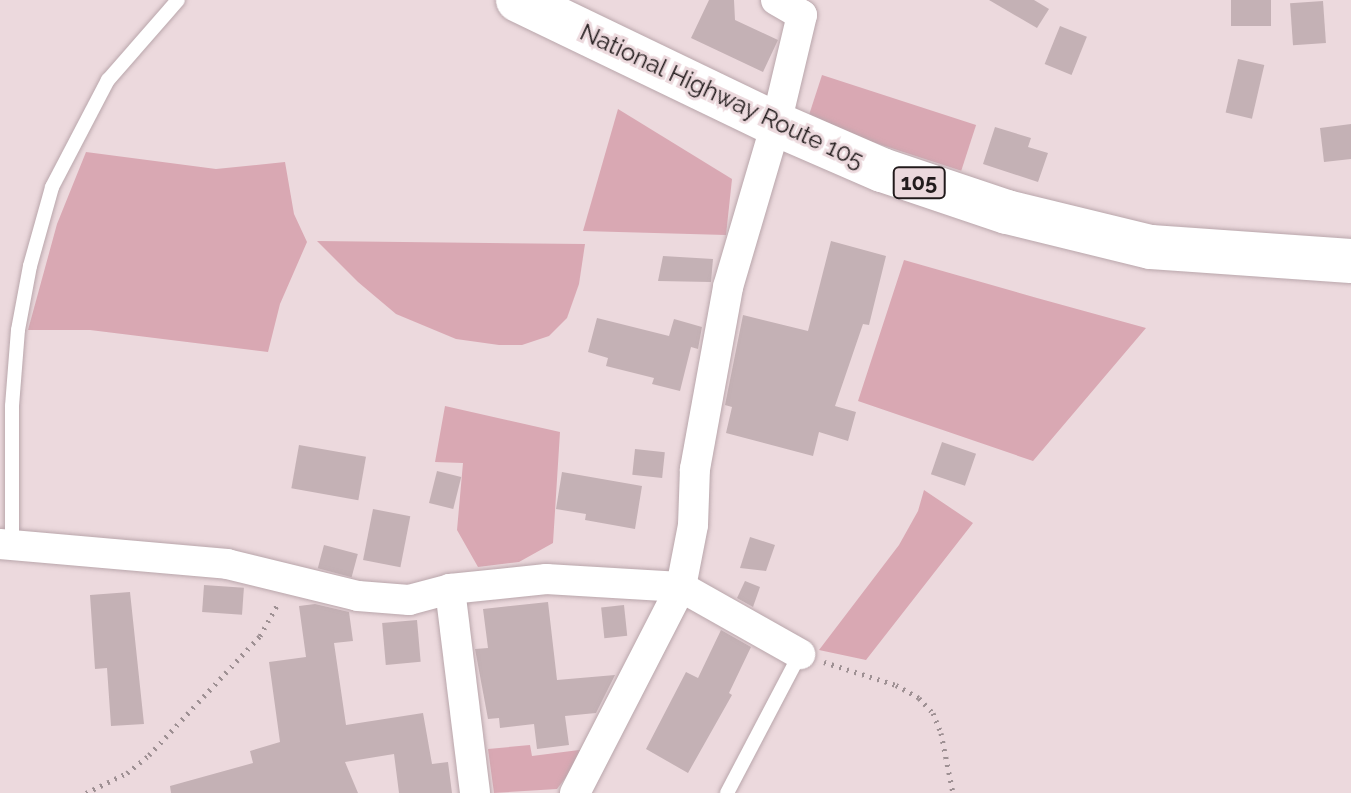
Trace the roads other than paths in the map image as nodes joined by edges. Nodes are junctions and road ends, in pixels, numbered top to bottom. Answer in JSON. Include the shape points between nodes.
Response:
{"nodes":[{"id":1,"x":178,"y":0,"type":"edge"},
{"id":2,"x":518,"y":0,"type":"edge"},
{"id":3,"x":776,"y":0,"type":"edge"},
{"id":4,"x":814,"y":8,"type":"edge"},
{"id":5,"x":776,"y":124,"type":"junction"},
{"id":6,"x":1351,"y":261,"type":"edge"},
{"id":7,"x":6,"y":544,"type":"edge"},
{"id":8,"x":681,"y":587,"type":"junction"},
{"id":9,"x":450,"y":589,"type":"junction"},
{"id":10,"x":800,"y":654,"type":"joint"},
{"id":11,"x":475,"y":793,"type":"edge"},
{"id":12,"x":575,"y":793,"type":"edge"},
{"id":13,"x":727,"y":793,"type":"edge"}],
"edges":[{"from":1,"to":7,"type":"lane","via":[[108,80],[52,187],[18,330]]},
{"from":2,"to":5,"type":"highway","name":"National Highway Route 105","number":"105"},
{"from":3,"to":4,"type":"street"},
{"from":4,"to":5,"type":"street"},
{"from":5,"to":6,"type":"highway","name":"National Highway Route 105","number":"105","via":[[882,170],[1007,212],[1151,247]]},
{"from":5,"to":8,"type":"street","via":[[728,287],[695,469],[693,525]]},
{"from":7,"to":9,"type":"street","via":[[227,564],[358,596],[409,600]]},
{"from":8,"to":9,"type":"street","via":[[546,579]]},
{"from":8,"to":10,"type":"street"},
{"from":8,"to":12,"type":"street"},
{"from":9,"to":11,"type":"street"},
{"from":10,"to":13,"type":"lane"}]}
